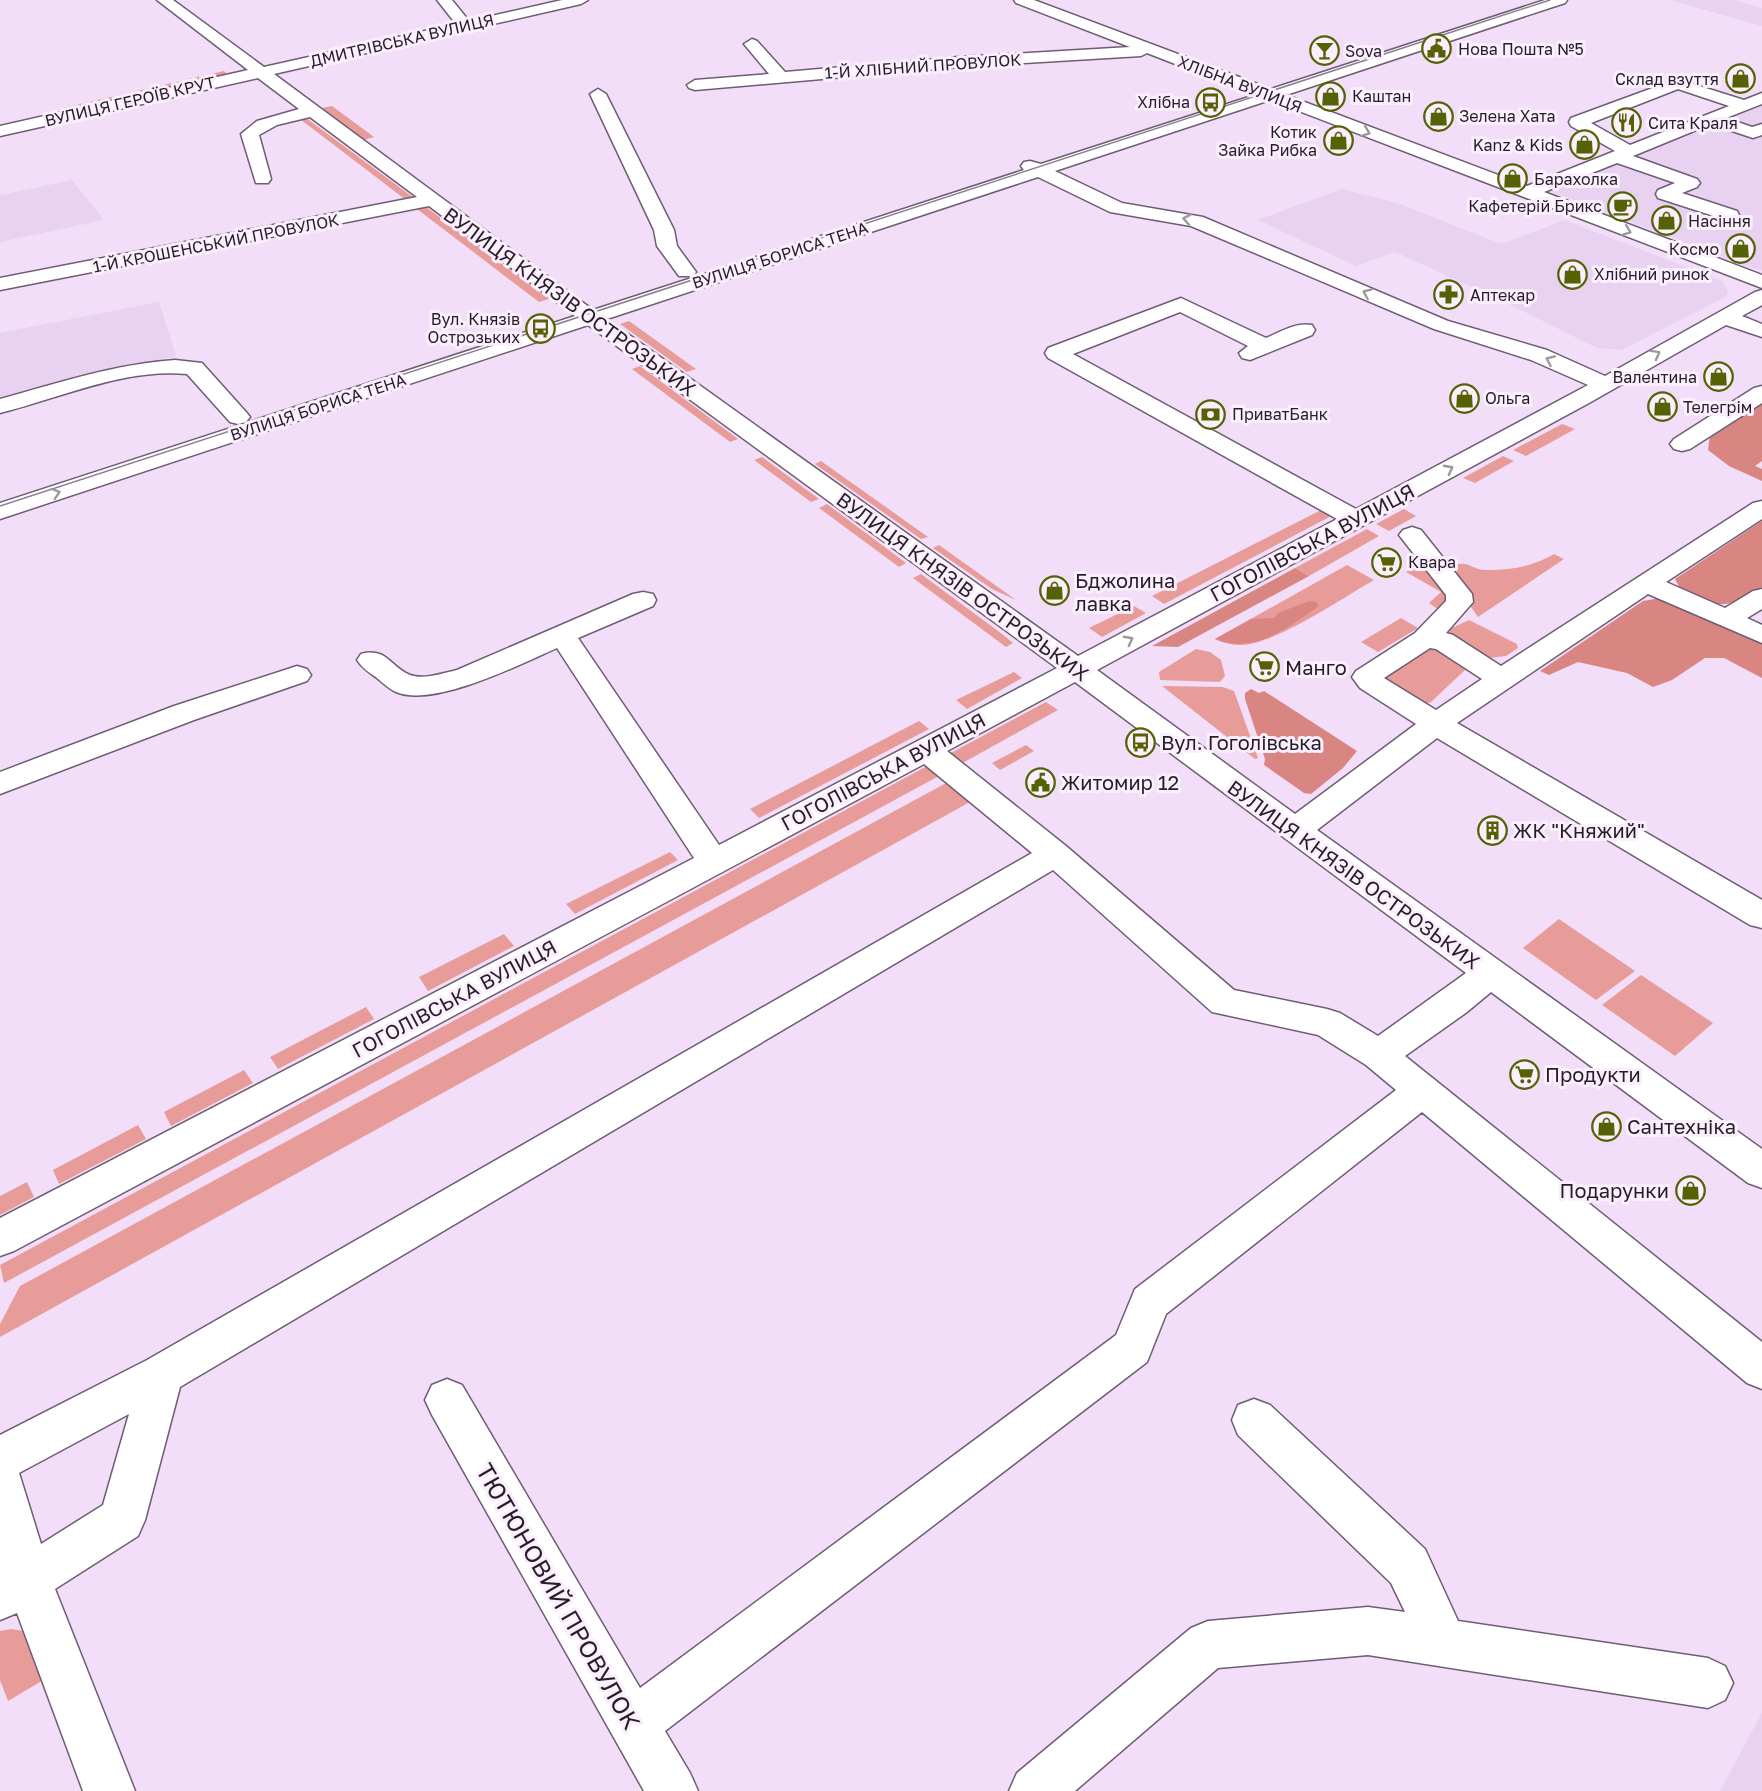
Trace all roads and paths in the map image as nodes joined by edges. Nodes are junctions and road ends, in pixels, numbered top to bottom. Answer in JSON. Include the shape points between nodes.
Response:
{"nodes":[{"id":1,"x":164,"y":0,"type":"edge"},
{"id":2,"x":444,"y":0,"type":"edge"},
{"id":3,"x":581,"y":0,"type":"edge"},
{"id":4,"x":1021,"y":0,"type":"edge"},
{"id":5,"x":1560,"y":0,"type":"edge"},
{"id":6,"x":1508,"y":1,"type":"edge"},
{"id":7,"x":1527,"y":1,"type":"edge"},
{"id":8,"x":1471,"y":24,"type":"junction"},
{"id":9,"x":466,"y":26,"type":"junction"},
{"id":10,"x":1503,"y":34,"type":"dead end"},
{"id":11,"x":752,"y":44,"type":"dead end"},
{"id":12,"x":1152,"y":50,"type":"junction"},
{"id":13,"x":259,"y":72,"type":"junction"},
{"id":14,"x":780,"y":77,"type":"junction"},
{"id":15,"x":695,"y":85,"type":"dead end"},
{"id":16,"x":1261,"y":92,"type":"junction"},
{"id":17,"x":598,"y":94,"type":"dead end"},
{"id":18,"x":1762,"y":98,"type":"edge"},
{"id":19,"x":1744,"y":105,"type":"junction"},
{"id":20,"x":312,"y":111,"type":"junction"},
{"id":21,"x":1709,"y":118,"type":"junction"},
{"id":22,"x":1762,"y":129,"type":"edge"},
{"id":23,"x":0,"y":131,"type":"edge"},
{"id":24,"x":1622,"y":153,"type":"junction"},
{"id":25,"x":1032,"y":167,"type":"junction"},
{"id":26,"x":262,"y":179,"type":"dead end"},
{"id":27,"x":1526,"y":193,"type":"junction"},
{"id":28,"x":433,"y":200,"type":"junction"},
{"id":29,"x":1730,"y":215,"type":"dead end"},
{"id":30,"x":686,"y":272,"type":"junction"},
{"id":31,"x":1762,"y":282,"type":"edge"},
{"id":32,"x":0,"y":284,"type":"edge"},
{"id":33,"x":1762,"y":296,"type":"edge"},
{"id":34,"x":583,"y":312,"type":"junction"},
{"id":35,"x":1725,"y":317,"type":"junction"},
{"id":36,"x":1304,"y":330,"type":"dead end"},
{"id":37,"x":1762,"y":331,"type":"edge"},
{"id":38,"x":1604,"y":383,"type":"junction"},
{"id":39,"x":1762,"y":393,"type":"edge"},
{"id":40,"x":0,"y":406,"type":"edge"},
{"id":41,"x":238,"y":417,"type":"junction"},
{"id":42,"x":1682,"y":444,"type":"dead end"},
{"id":43,"x":0,"y":495,"type":"edge"},
{"id":44,"x":1762,"y":508,"type":"edge"},
{"id":45,"x":0,"y":512,"type":"edge"},
{"id":46,"x":1356,"y":519,"type":"junction"},
{"id":47,"x":1412,"y":535,"type":"dead end"},
{"id":48,"x":1647,"y":584,"type":"junction"},
{"id":49,"x":1762,"y":597,"type":"edge"},
{"id":50,"x":643,"y":600,"type":"dead end"},
{"id":51,"x":1726,"y":619,"type":"junction"},
{"id":52,"x":562,"y":634,"type":"junction"},
{"id":53,"x":1762,"y":635,"type":"edge"},
{"id":54,"x":1425,"y":639,"type":"junction"},
{"id":55,"x":371,"y":660,"type":"dead end"},
{"id":56,"x":1077,"y":668,"type":"junction"},
{"id":57,"x":297,"y":675,"type":"dead end"},
{"id":58,"x":1501,"y":679,"type":"junction"},
{"id":59,"x":1436,"y":724,"type":"junction"},
{"id":60,"x":926,"y":750,"type":"junction"},
{"id":61,"x":0,"y":784,"type":"edge"},
{"id":62,"x":1295,"y":830,"type":"junction"},
{"id":63,"x":1055,"y":854,"type":"junction"},
{"id":64,"x":712,"y":861,"type":"junction"},
{"id":65,"x":1762,"y":916,"type":"edge"},
{"id":66,"x":1490,"y":973,"type":"junction"},
{"id":67,"x":1379,"y":1055,"type":"junction"},
{"id":68,"x":1424,"y":1090,"type":"junction"},
{"id":69,"x":1762,"y":1171,"type":"edge"},
{"id":70,"x":0,"y":1238,"type":"edge"},
{"id":71,"x":1762,"y":1370,"type":"edge"},
{"id":72,"x":162,"y":1374,"type":"junction"},
{"id":73,"x":447,"y":1400,"type":"dead end"},
{"id":74,"x":1254,"y":1420,"type":"dead end"},
{"id":75,"x":0,"y":1459,"type":"edge"},
{"id":76,"x":0,"y":1482,"type":"edge"},
{"id":77,"x":14,"y":1587,"type":"edge"},
{"id":78,"x":1443,"y":1642,"type":"junction"},
{"id":79,"x":1708,"y":1683,"type":"dead end"},
{"id":80,"x":633,"y":1724,"type":"junction"},
{"id":81,"x":110,"y":1791,"type":"edge"},
{"id":82,"x":672,"y":1791,"type":"edge"},
{"id":83,"x":1035,"y":1791,"type":"edge"}],
"edges":[{"from":1,"to":13,"type":"street","name":"ВУЛИЦЯ КНЯЗІВ ОСТРОЗЬКИХ"},
{"from":2,"to":9,"type":"street"},
{"from":3,"to":9,"type":"street","name":"ДМИТРІВСЬКА ВУЛИЦЯ"},
{"from":4,"to":12,"type":"street","name":"ХЛІБНА ВУЛИЦЯ"},
{"from":5,"to":8,"type":"street","name":"ВУЛИЦЯ БОРИСА ТЕНА"},
{"from":6,"to":7,"type":"street"},
{"from":7,"to":8,"type":"street","name":"ВУЛИЦЯ БОРИСА ТЕНА"},
{"from":8,"to":10,"type":"street"},
{"from":8,"to":16,"type":"street","name":"ВУЛИЦЯ БОРИСА ТЕНА"},
{"from":9,"to":13,"type":"street","name":"ДМИТРІВСЬКА ВУЛИЦЯ"},
{"from":11,"to":14,"type":"street"},
{"from":12,"to":14,"type":"street","name":"1-Й ХЛІБНИЙ ПРОВУЛОК"},
{"from":12,"to":16,"type":"street","name":"ХЛІБНА ВУЛИЦЯ"},
{"from":13,"to":20,"type":"street","name":"ВУЛИЦЯ КНЯЗІВ ОСТРОЗЬКИХ"},
{"from":13,"to":23,"type":"street","name":"ВУЛИЦЯ ГЕРОЇВ КРУТ"},
{"from":14,"to":15,"type":"street","name":"1-Й ХЛІБНИЙ ПРОВУЛОК"},
{"from":16,"to":25,"type":"street","name":"ВУЛИЦЯ БОРИСА ТЕНА"},
{"from":16,"to":27,"type":"street","name":"ХЛІБНА ВУЛИЦЯ","one_way":true},
{"from":17,"to":30,"type":"street","via":[[664,230],[667,246]]},
{"from":18,"to":19,"type":"street"},
{"from":19,"to":21,"type":"street"},
{"from":19,"to":24,"type":"street","via":[[1677,84],[1577,122]]},
{"from":20,"to":26,"type":"street","via":[[274,120],[250,134]]},
{"from":20,"to":28,"type":"street","name":"ВУЛИЦЯ КНЯЗІВ ОСТРОЗЬКИХ"},
{"from":21,"to":22,"type":"street","via":[[1753,133]]},
{"from":21,"to":24,"type":"street"},
{"from":24,"to":27,"type":"street"},
{"from":24,"to":29,"type":"street","via":[[1691,183],[1665,194]]},
{"from":25,"to":30,"type":"street","name":"ВУЛИЦЯ БОРИСА ТЕНА"},
{"from":25,"to":34,"type":"street","name":"ВУЛИЦЯ БОРИСА ТЕНА"},
{"from":38,"to":25,"type":"street","one_way":true,"via":[[1522,349],[1441,325],[1196,220],[1117,208]]},
{"from":27,"to":31,"type":"street","name":"ХЛІБНА ВУЛИЦЯ","one_way":true},
{"from":28,"to":32,"type":"street","name":"1-Й КРОШЕНСЬКИЙ ПРОВУЛОК"},
{"from":28,"to":34,"type":"street","name":"ВУЛИЦЯ КНЯЗІВ ОСТРОЗЬКИХ"},
{"from":30,"to":34,"type":"street","name":"ВУЛИЦЯ БОРИСА ТЕНА"},
{"from":33,"to":35,"type":"street","name":"ГОГОЛІВСЬКА ВУЛИЦЯ"},
{"from":34,"to":41,"type":"street","name":"ВУЛИЦЯ БОРИСА ТЕНА"},
{"from":45,"to":34,"type":"street","name":"ВУЛИЦЯ БОРИСА ТЕНА","one_way":true},
{"from":34,"to":56,"type":"street","name":"ВУЛИЦЯ КНЯЗІВ ОСТРОЗЬКИХ"},
{"from":35,"to":37,"type":"street"},
{"from":38,"to":35,"type":"street","name":"ГОГОЛІВСЬКА ВУЛИЦЯ","one_way":true},
{"from":36,"to":46,"type":"street","via":[[1257,350],[1181,304],[1056,353]]},
{"from":46,"to":38,"type":"street","name":"ГОГОЛІВСЬКА ВУЛИЦЯ","one_way":true},
{"from":39,"to":42,"type":"street"},
{"from":40,"to":41,"type":"street","via":[[94,380],[184,365],[194,368]]},
{"from":41,"to":43,"type":"street","name":"ВУЛИЦЯ БОРИСА ТЕНА"},
{"from":44,"to":48,"type":"street"},
{"from":56,"to":46,"type":"street","name":"ГОГОЛІВСЬКА ВУЛИЦЯ","one_way":true},
{"from":47,"to":54,"type":"street","via":[[1459,594],[1460,602]]},
{"from":48,"to":51,"type":"street"},
{"from":48,"to":58,"type":"street"},
{"from":49,"to":51,"type":"street"},
{"from":50,"to":52,"type":"street"},
{"from":51,"to":53,"type":"street"},
{"from":52,"to":55,"type":"street","via":[[464,678],[434,684],[405,685]]},
{"from":52,"to":64,"type":"street"},
{"from":54,"to":58,"type":"street","via":[[1443,641]]},
{"from":54,"to":59,"type":"street","via":[[1366,677]]},
{"from":56,"to":60,"type":"street","name":"ГОГОЛІВСЬКА ВУЛИЦЯ"},
{"from":56,"to":62,"type":"street","name":"ВУЛИЦЯ КНЯЗІВ ОСТРОЗЬКИХ"},
{"from":57,"to":61,"type":"street","via":[[184,713]]},
{"from":58,"to":59,"type":"street"},
{"from":59,"to":62,"type":"street"},
{"from":59,"to":65,"type":"street"},
{"from":60,"to":63,"type":"street"},
{"from":60,"to":64,"type":"street","name":"ГОГОЛІВСЬКА ВУЛИЦЯ"},
{"from":62,"to":66,"type":"street","name":"ВУЛИЦЯ КНЯЗІВ ОСТРОЗЬКИХ"},
{"from":63,"to":67,"type":"street","via":[[1224,1002],[1327,1023]]},
{"from":63,"to":72,"type":"street"},
{"from":64,"to":70,"type":"street","name":"ГОГОЛІВСЬКА ВУЛИЦЯ"},
{"from":66,"to":67,"type":"street"},
{"from":66,"to":69,"type":"street","name":"ВУЛИЦЯ КНЯЗІВ ОСТРОЗЬКИХ"},
{"from":67,"to":68,"type":"street"},
{"from":68,"to":71,"type":"street"},
{"from":68,"to":80,"type":"street","via":[[1150,1302],[1132,1348]]},
{"from":72,"to":75,"type":"street"},
{"from":72,"to":77,"type":"street","via":[[122,1520]]},
{"from":73,"to":80,"type":"street","name":"ТЮТЮНОВИЙ ПРОВУЛОК"},
{"from":74,"to":78,"type":"street","via":[[1408,1566]]},
{"from":76,"to":77,"type":"street"},
{"from":77,"to":81,"type":"street"},
{"from":78,"to":79,"type":"street"},
{"from":78,"to":83,"type":"street","via":[[1368,1631],[1208,1646]]},
{"from":80,"to":82,"type":"street","name":"ТЮТЮНОВИЙ ПРОВУЛОК"}]}
